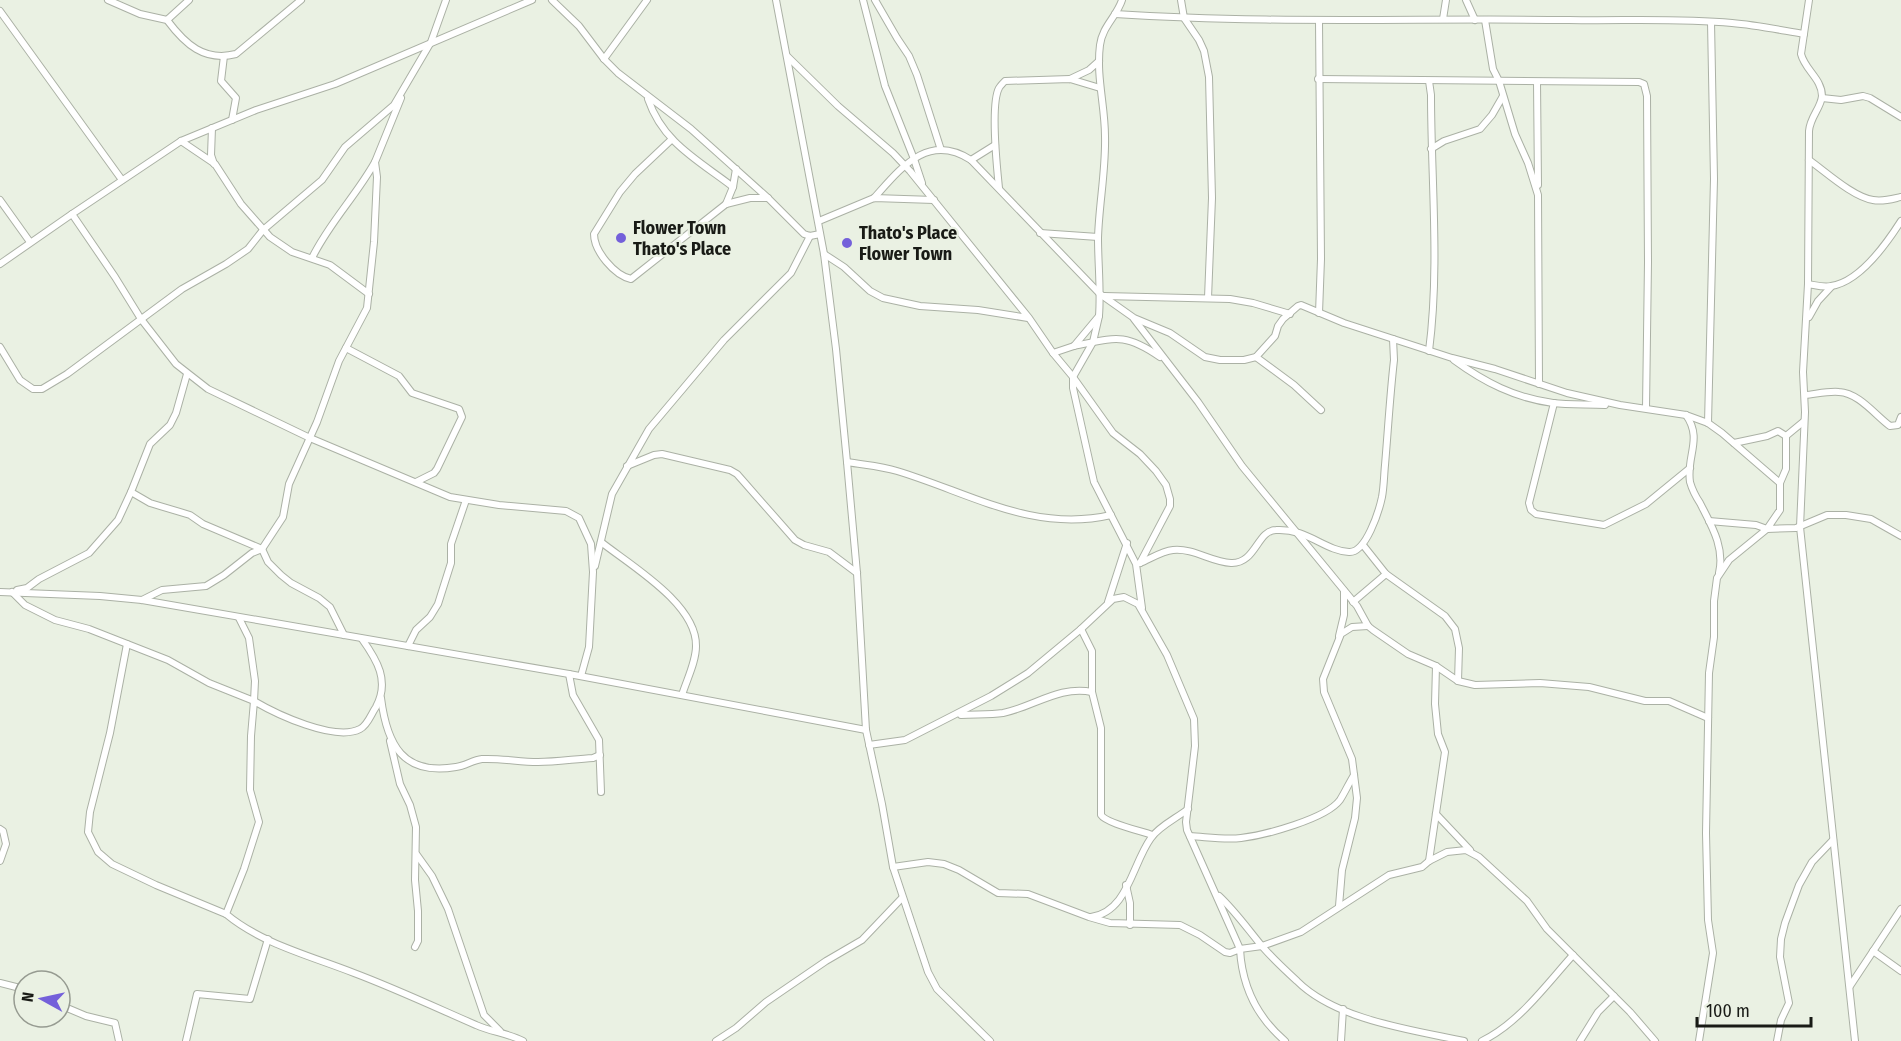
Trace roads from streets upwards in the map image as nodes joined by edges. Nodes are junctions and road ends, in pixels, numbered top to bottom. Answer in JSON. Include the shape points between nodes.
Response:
{"nodes":[{"id":1,"x":108,"y":0,"type":"edge"},
{"id":2,"x":189,"y":0,"type":"edge"},
{"id":3,"x":301,"y":0,"type":"edge"},
{"id":4,"x":446,"y":0,"type":"edge"},
{"id":5,"x":532,"y":0,"type":"edge"},
{"id":6,"x":552,"y":0,"type":"edge"},
{"id":7,"x":647,"y":0,"type":"edge"},
{"id":8,"x":776,"y":0,"type":"edge"},
{"id":9,"x":863,"y":0,"type":"edge"},
{"id":10,"x":875,"y":0,"type":"edge"},
{"id":11,"x":1122,"y":0,"type":"edge"},
{"id":12,"x":1180,"y":0,"type":"edge"},
{"id":13,"x":1446,"y":0,"type":"edge"},
{"id":14,"x":1466,"y":0,"type":"edge"},
{"id":15,"x":1809,"y":0,"type":"edge"},
{"id":16,"x":0,"y":11,"type":"edge"},
{"id":17,"x":1115,"y":14,"type":"junction"},
{"id":18,"x":1184,"y":18,"type":"junction"},
{"id":19,"x":1443,"y":19,"type":"junction"},
{"id":20,"x":167,"y":20,"type":"junction"},
{"id":21,"x":1475,"y":20,"type":"junction"},
{"id":22,"x":1485,"y":20,"type":"junction"},
{"id":23,"x":1319,"y":21,"type":"junction"},
{"id":24,"x":1712,"y":22,"type":"junction"},
{"id":25,"x":1804,"y":34,"type":"junction"},
{"id":26,"x":431,"y":42,"type":"junction"},
{"id":27,"x":224,"y":56,"type":"junction"},
{"id":28,"x":787,"y":57,"type":"junction"},
{"id":29,"x":604,"y":59,"type":"junction"},
{"id":30,"x":1099,"y":62,"type":"junction"},
{"id":31,"x":1070,"y":79,"type":"junction"},
{"id":32,"x":1318,"y":79,"type":"junction"},
{"id":33,"x":1429,"y":81,"type":"junction"},
{"id":34,"x":1499,"y":81,"type":"junction"},
{"id":35,"x":1537,"y":82,"type":"junction"},
{"id":36,"x":405,"y":86,"type":"junction"},
{"id":37,"x":1100,"y":88,"type":"junction"},
{"id":38,"x":1503,"y":96,"type":"junction"},
{"id":39,"x":648,"y":97,"type":"junction"},
{"id":40,"x":1822,"y":98,"type":"junction"},
{"id":41,"x":1901,"y":117,"type":"edge"},
{"id":42,"x":232,"y":120,"type":"junction"},
{"id":43,"x":212,"y":128,"type":"junction"},
{"id":44,"x":671,"y":140,"type":"junction"},
{"id":45,"x":181,"y":141,"type":"junction"},
{"id":46,"x":995,"y":145,"type":"junction"},
{"id":47,"x":1431,"y":149,"type":"junction"},
{"id":48,"x":941,"y":150,"type":"junction"},
{"id":49,"x":914,"y":159,"type":"junction"},
{"id":50,"x":971,"y":160,"type":"junction"},
{"id":51,"x":1809,"y":160,"type":"junction"},
{"id":52,"x":375,"y":162,"type":"junction"},
{"id":53,"x":215,"y":164,"type":"junction"},
{"id":54,"x":904,"y":164,"type":"junction"},
{"id":55,"x":736,"y":169,"type":"junction"},
{"id":56,"x":122,"y":180,"type":"junction"},
{"id":57,"x":733,"y":187,"type":"junction"},
{"id":58,"x":923,"y":187,"type":"junction"},
{"id":59,"x":999,"y":189,"type":"junction"},
{"id":60,"x":1538,"y":195,"type":"junction"},
{"id":61,"x":1901,"y":197,"type":"edge"},
{"id":62,"x":768,"y":198,"type":"junction"},
{"id":63,"x":874,"y":198,"type":"junction"},
{"id":64,"x":0,"y":200,"type":"edge"},
{"id":65,"x":934,"y":200,"type":"junction"},
{"id":66,"x":726,"y":204,"type":"junction"},
{"id":67,"x":72,"y":214,"type":"junction"},
{"id":68,"x":819,"y":220,"type":"junction"},
{"id":69,"x":1901,"y":221,"type":"edge"},
{"id":70,"x":263,"y":230,"type":"junction"},
{"id":71,"x":1040,"y":233,"type":"junction"},
{"id":72,"x":820,"y":234,"type":"junction"},
{"id":73,"x":810,"y":236,"type":"junction"},
{"id":74,"x":1098,"y":237,"type":"junction"},
{"id":75,"x":30,"y":242,"type":"junction"},
{"id":76,"x":824,"y":254,"type":"junction"},
{"id":77,"x":312,"y":258,"type":"junction"},
{"id":78,"x":0,"y":264,"type":"edge"},
{"id":79,"x":1808,"y":284,"type":"junction"},
{"id":80,"x":1831,"y":286,"type":"junction"},
{"id":81,"x":369,"y":294,"type":"junction"},
{"id":82,"x":1101,"y":295,"type":"junction"},
{"id":83,"x":1208,"y":298,"type":"junction"},
{"id":84,"x":1319,"y":313,"type":"junction"},
{"id":85,"x":1290,"y":314,"type":"junction"},
{"id":86,"x":1099,"y":316,"type":"junction"},
{"id":87,"x":1029,"y":318,"type":"junction"},
{"id":88,"x":1134,"y":318,"type":"junction"},
{"id":89,"x":141,"y":319,"type":"junction"},
{"id":90,"x":1807,"y":322,"type":"junction"},
{"id":91,"x":1393,"y":339,"type":"junction"},
{"id":92,"x":1093,"y":342,"type":"junction"},
{"id":93,"x":1074,"y":346,"type":"junction"},
{"id":94,"x":0,"y":347,"type":"edge"},
{"id":95,"x":346,"y":348,"type":"junction"},
{"id":96,"x":1429,"y":351,"type":"junction"},
{"id":97,"x":1053,"y":353,"type":"junction"},
{"id":98,"x":1256,"y":357,"type":"junction"},
{"id":99,"x":1452,"y":358,"type":"junction"},
{"id":100,"x":1166,"y":361,"type":"junction"},
{"id":101,"x":187,"y":375,"type":"junction"},
{"id":102,"x":1073,"y":377,"type":"junction"},
{"id":103,"x":1539,"y":384,"type":"junction"},
{"id":104,"x":1805,"y":395,"type":"junction"},
{"id":105,"x":1554,"y":403,"type":"junction"},
{"id":106,"x":1620,"y":405,"type":"junction"},
{"id":107,"x":1646,"y":408,"type":"junction"},
{"id":108,"x":1321,"y":410,"type":"dead end"},
{"id":109,"x":1686,"y":415,"type":"junction"},
{"id":110,"x":1901,"y":417,"type":"edge"},
{"id":111,"x":1804,"y":421,"type":"junction"},
{"id":112,"x":1708,"y":423,"type":"junction"},
{"id":113,"x":1786,"y":436,"type":"junction"},
{"id":114,"x":310,"y":438,"type":"junction"},
{"id":115,"x":1734,"y":443,"type":"junction"},
{"id":116,"x":847,"y":462,"type":"junction"},
{"id":117,"x":627,"y":466,"type":"junction"},
{"id":118,"x":1690,"y":468,"type":"junction"},
{"id":119,"x":416,"y":482,"type":"junction"},
{"id":120,"x":1780,"y":483,"type":"junction"},
{"id":121,"x":131,"y":492,"type":"junction"},
{"id":122,"x":466,"y":500,"type":"junction"},
{"id":123,"x":1112,"y":515,"type":"junction"},
{"id":124,"x":1709,"y":521,"type":"junction"},
{"id":125,"x":1800,"y":527,"type":"junction"},
{"id":126,"x":1767,"y":529,"type":"junction"},
{"id":127,"x":1295,"y":530,"type":"junction"},
{"id":128,"x":1901,"y":536,"type":"edge"},
{"id":129,"x":601,"y":542,"type":"junction"},
{"id":130,"x":1126,"y":543,"type":"junction"},
{"id":131,"x":1363,"y":545,"type":"junction"},
{"id":132,"x":262,"y":549,"type":"junction"},
{"id":133,"x":1138,"y":564,"type":"junction"},
{"id":134,"x":593,"y":572,"type":"junction"},
{"id":135,"x":857,"y":573,"type":"junction"},
{"id":136,"x":1386,"y":574,"type":"junction"},
{"id":137,"x":1717,"y":578,"type":"junction"},
{"id":138,"x":1344,"y":591,"type":"junction"},
{"id":139,"x":0,"y":592,"type":"edge"},
{"id":140,"x":11,"y":592,"type":"junction"},
{"id":141,"x":142,"y":600,"type":"junction"},
{"id":142,"x":1353,"y":602,"type":"junction"},
{"id":143,"x":1108,"y":603,"type":"junction"},
{"id":144,"x":1142,"y":611,"type":"junction"},
{"id":145,"x":239,"y":618,"type":"junction"},
{"id":146,"x":1368,"y":626,"type":"junction"},
{"id":147,"x":1081,"y":629,"type":"junction"},
{"id":148,"x":344,"y":635,"type":"junction"},
{"id":149,"x":1338,"y":637,"type":"junction"},
{"id":150,"x":362,"y":639,"type":"junction"},
{"id":151,"x":127,"y":644,"type":"junction"},
{"id":152,"x":408,"y":646,"type":"junction"},
{"id":153,"x":1436,"y":666,"type":"junction"},
{"id":154,"x":569,"y":674,"type":"junction"},
{"id":155,"x":581,"y":676,"type":"junction"},
{"id":156,"x":1458,"y":681,"type":"junction"},
{"id":157,"x":1092,"y":692,"type":"junction"},
{"id":158,"x":682,"y":695,"type":"junction"},
{"id":159,"x":381,"y":698,"type":"junction"},
{"id":160,"x":254,"y":701,"type":"junction"},
{"id":161,"x":957,"y":715,"type":"junction"},
{"id":162,"x":1708,"y":718,"type":"junction"},
{"id":163,"x":866,"y":730,"type":"junction"},
{"id":164,"x":390,"y":738,"type":"junction"},
{"id":165,"x":869,"y":745,"type":"junction"},
{"id":166,"x":600,"y":755,"type":"junction"},
{"id":167,"x":1354,"y":775,"type":"junction"},
{"id":168,"x":602,"y":792,"type":"dead end"},
{"id":169,"x":1189,"y":809,"type":"junction"},
{"id":170,"x":1436,"y":813,"type":"junction"},
{"id":171,"x":0,"y":829,"type":"edge"},
{"id":172,"x":1152,"y":835,"type":"junction"},
{"id":173,"x":1190,"y":836,"type":"junction"},
{"id":174,"x":1833,"y":840,"type":"junction"},
{"id":175,"x":1470,"y":850,"type":"junction"},
{"id":176,"x":417,"y":855,"type":"junction"},
{"id":177,"x":0,"y":861,"type":"edge"},
{"id":178,"x":1429,"y":861,"type":"junction"},
{"id":179,"x":893,"y":867,"type":"junction"},
{"id":180,"x":1126,"y":885,"type":"junction"},
{"id":181,"x":1217,"y":894,"type":"junction"},
{"id":182,"x":902,"y":898,"type":"junction"},
{"id":183,"x":1339,"y":906,"type":"junction"},
{"id":184,"x":1901,"y":909,"type":"edge"},
{"id":185,"x":226,"y":914,"type":"junction"},
{"id":186,"x":1089,"y":917,"type":"junction"},
{"id":187,"x":1130,"y":925,"type":"junction"},
{"id":188,"x":268,"y":939,"type":"junction"},
{"id":189,"x":1262,"y":946,"type":"junction"},
{"id":190,"x":415,"y":947,"type":"dead end"},
{"id":191,"x":1239,"y":950,"type":"junction"},
{"id":192,"x":1873,"y":951,"type":"junction"},
{"id":193,"x":1573,"y":955,"type":"junction"},
{"id":194,"x":1901,"y":971,"type":"edge"},
{"id":195,"x":1850,"y":986,"type":"junction"},
{"id":196,"x":1614,"y":996,"type":"junction"},
{"id":197,"x":1343,"y":1009,"type":"junction"},
{"id":198,"x":72,"y":1010,"type":"edge"},
{"id":199,"x":501,"y":1032,"type":"junction"},
{"id":200,"x":119,"y":1041,"type":"edge"},
{"id":201,"x":186,"y":1041,"type":"edge"},
{"id":202,"x":523,"y":1041,"type":"edge"},
{"id":203,"x":716,"y":1041,"type":"edge"},
{"id":204,"x":990,"y":1041,"type":"edge"},
{"id":205,"x":1285,"y":1041,"type":"edge"},
{"id":206,"x":1341,"y":1041,"type":"edge"},
{"id":207,"x":1464,"y":1041,"type":"edge"},
{"id":208,"x":1482,"y":1041,"type":"edge"},
{"id":209,"x":1580,"y":1041,"type":"edge"},
{"id":210,"x":1655,"y":1041,"type":"edge"},
{"id":211,"x":1699,"y":1041,"type":"edge"},
{"id":212,"x":1777,"y":1041,"type":"edge"},
{"id":213,"x":1855,"y":1041,"type":"edge"}],
"edges":[{"from":1,"to":20,"type":"street"},
{"from":2,"to":20,"type":"street"},
{"from":3,"to":27,"type":"street","via":[[236,54]]},
{"from":4,"to":26,"type":"street"},
{"from":5,"to":26,"type":"street"},
{"from":6,"to":29,"type":"street","via":[[579,26]]},
{"from":7,"to":29,"type":"street"},
{"from":8,"to":28,"type":"street"},
{"from":9,"to":49,"type":"street","via":[[885,86]]},
{"from":10,"to":48,"type":"street","via":[[909,56]]},
{"from":11,"to":17,"type":"street"},
{"from":12,"to":18,"type":"street"},
{"from":13,"to":19,"type":"street"},
{"from":14,"to":21,"type":"street"},
{"from":15,"to":25,"type":"street"},
{"from":16,"to":56,"type":"street"},
{"from":17,"to":18,"type":"street"},
{"from":17,"to":30,"type":"street","via":[[1102,34]]},
{"from":18,"to":23,"type":"street"},
{"from":18,"to":83,"type":"street","via":[[1204,51],[1209,77],[1212,198]]},
{"from":19,"to":21,"type":"street"},
{"from":19,"to":23,"type":"street"},
{"from":20,"to":27,"type":"street","via":[[198,51]]},
{"from":21,"to":22,"type":"street"},
{"from":22,"to":24,"type":"street"},
{"from":22,"to":34,"type":"street","via":[[1492,69]]},
{"from":23,"to":32,"type":"street"},
{"from":24,"to":25,"type":"street"},
{"from":24,"to":112,"type":"street","via":[[1714,178]]},
{"from":25,"to":40,"type":"street","via":[[1803,62],[1821,88]]},
{"from":26,"to":36,"type":"street"},
{"from":26,"to":42,"type":"street","via":[[335,84]]},
{"from":27,"to":42,"type":"street","via":[[221,81],[236,98]]},
{"from":28,"to":54,"type":"street"},
{"from":28,"to":68,"type":"street"},
{"from":29,"to":39,"type":"street"},
{"from":30,"to":31,"type":"street"},
{"from":30,"to":37,"type":"street"},
{"from":31,"to":37,"type":"street"},
{"from":31,"to":46,"type":"street","via":[[1005,81],[996,98]]},
{"from":32,"to":33,"type":"street"},
{"from":32,"to":84,"type":"street","via":[[1322,259]]},
{"from":33,"to":34,"type":"street"},
{"from":33,"to":47,"type":"street"},
{"from":34,"to":35,"type":"street"},
{"from":34,"to":38,"type":"street"},
{"from":35,"to":60,"type":"street"},
{"from":35,"to":107,"type":"street","via":[[1645,85]]},
{"from":36,"to":52,"type":"street"},
{"from":36,"to":70,"type":"street","via":[[394,105],[345,147],[322,180]]},
{"from":37,"to":74,"type":"street","via":[[1106,138]]},
{"from":38,"to":47,"type":"street","via":[[1480,129]]},
{"from":38,"to":60,"type":"street"},
{"from":39,"to":44,"type":"street"},
{"from":39,"to":55,"type":"street"},
{"from":40,"to":41,"type":"street","via":[[1863,96]]},
{"from":40,"to":51,"type":"street","via":[[1810,123]]},
{"from":42,"to":43,"type":"street"},
{"from":43,"to":45,"type":"street"},
{"from":43,"to":53,"type":"street","via":[[211,155]]},
{"from":44,"to":57,"type":"street"},
{"from":44,"to":66,"type":"street","via":[[635,174],[597,227],[594,240],[603,257],[618,273],[631,279]]},
{"from":45,"to":53,"type":"street"},
{"from":45,"to":56,"type":"street"},
{"from":46,"to":50,"type":"street"},
{"from":46,"to":59,"type":"street"},
{"from":47,"to":96,"type":"street","via":[[1433,258]]},
{"from":48,"to":49,"type":"street"},
{"from":48,"to":50,"type":"street","via":[[960,153]]},
{"from":49,"to":54,"type":"street"},
{"from":49,"to":58,"type":"street"},
{"from":50,"to":59,"type":"street"},
{"from":51,"to":61,"type":"street","via":[[1859,196],[1882,201]]},
{"from":51,"to":79,"type":"street"},
{"from":52,"to":77,"type":"street"},
{"from":52,"to":81,"type":"street"},
{"from":53,"to":70,"type":"street"},
{"from":54,"to":58,"type":"street"},
{"from":54,"to":63,"type":"street"},
{"from":55,"to":57,"type":"street"},
{"from":55,"to":62,"type":"street"},
{"from":56,"to":67,"type":"street"},
{"from":57,"to":66,"type":"street"},
{"from":58,"to":65,"type":"street"},
{"from":59,"to":71,"type":"street"},
{"from":60,"to":103,"type":"street"},
{"from":62,"to":66,"type":"street"},
{"from":62,"to":73,"type":"street"},
{"from":63,"to":65,"type":"street"},
{"from":63,"to":68,"type":"street"},
{"from":64,"to":75,"type":"street"},
{"from":65,"to":87,"type":"street"},
{"from":67,"to":75,"type":"street"},
{"from":67,"to":89,"type":"street"},
{"from":68,"to":72,"type":"street"},
{"from":69,"to":80,"type":"street","via":[[1872,260],[1848,279]]},
{"from":70,"to":77,"type":"street","via":[[292,252]]},
{"from":70,"to":89,"type":"street","via":[[248,249]]},
{"from":71,"to":74,"type":"street"},
{"from":71,"to":82,"type":"street"},
{"from":72,"to":73,"type":"street"},
{"from":72,"to":76,"type":"street"},
{"from":73,"to":117,"type":"street","via":[[791,273],[724,340],[649,429]]},
{"from":74,"to":82,"type":"street"},
{"from":75,"to":78,"type":"street"},
{"from":76,"to":87,"type":"street","via":[[884,298],[920,306]]},
{"from":76,"to":116,"type":"street"},
{"from":77,"to":81,"type":"street","via":[[330,265]]},
{"from":79,"to":80,"type":"street"},
{"from":79,"to":90,"type":"street"},
{"from":80,"to":90,"type":"street"},
{"from":81,"to":95,"type":"street","via":[[367,308]]},
{"from":82,"to":83,"type":"street"},
{"from":82,"to":86,"type":"street"},
{"from":82,"to":88,"type":"street"},
{"from":83,"to":85,"type":"street","via":[[1253,303]]},
{"from":84,"to":85,"type":"street","via":[[1298,306]]},
{"from":84,"to":91,"type":"street"},
{"from":85,"to":98,"type":"street"},
{"from":86,"to":92,"type":"street"},
{"from":86,"to":93,"type":"street"},
{"from":87,"to":97,"type":"street"},
{"from":88,"to":98,"type":"street","via":[[1170,333],[1205,357]]},
{"from":88,"to":100,"type":"street"},
{"from":89,"to":94,"type":"street","via":[[42,388],[33,388],[20,380]]},
{"from":89,"to":101,"type":"street"},
{"from":90,"to":104,"type":"street"},
{"from":91,"to":96,"type":"street"},
{"from":91,"to":131,"type":"street","via":[[1383,495]]},
{"from":92,"to":93,"type":"street"},
{"from":92,"to":100,"type":"street","via":[[1131,340]]},
{"from":92,"to":102,"type":"street"},
{"from":93,"to":97,"type":"street"},
{"from":95,"to":114,"type":"street"},
{"from":95,"to":119,"type":"street","via":[[399,376],[412,393],[454,406],[462,413],[437,469]]},
{"from":96,"to":99,"type":"street"},
{"from":97,"to":102,"type":"street"},
{"from":98,"to":108,"type":"street"},
{"from":99,"to":103,"type":"street"},
{"from":99,"to":105,"type":"street","via":[[1506,391]]},
{"from":100,"to":127,"type":"street","via":[[1242,466]]},
{"from":101,"to":114,"type":"street"},
{"from":101,"to":121,"type":"street","via":[[176,413],[170,425],[150,444]]},
{"from":102,"to":123,"type":"street","via":[[1094,482]]},
{"from":102,"to":133,"type":"street","via":[[1113,433],[1140,454],[1166,485],[1170,506]]},
{"from":103,"to":106,"type":"street"},
{"from":104,"to":110,"type":"street","via":[[1847,393],[1890,426],[1898,425]]},
{"from":104,"to":111,"type":"street"},
{"from":105,"to":106,"type":"street"},
{"from":105,"to":118,"type":"street","via":[[1529,503],[1536,514],[1604,525],[1646,504]]},
{"from":106,"to":107,"type":"street"},
{"from":107,"to":109,"type":"street"},
{"from":109,"to":112,"type":"street"},
{"from":109,"to":118,"type":"street","via":[[1695,437]]},
{"from":111,"to":113,"type":"street"},
{"from":111,"to":125,"type":"street"},
{"from":112,"to":115,"type":"street"},
{"from":113,"to":115,"type":"street","via":[[1778,431]]},
{"from":113,"to":120,"type":"street","via":[[1786,469]]},
{"from":114,"to":119,"type":"street"},
{"from":114,"to":132,"type":"street","via":[[288,484],[283,517]]},
{"from":115,"to":120,"type":"street"},
{"from":116,"to":123,"type":"street","via":[[896,471],[1001,508],[1046,519],[1087,521]]},
{"from":116,"to":135,"type":"street"},
{"from":117,"to":129,"type":"street","via":[[612,494]]},
{"from":117,"to":135,"type":"street","via":[[662,454],[730,470],[795,540],[829,552]]},
{"from":118,"to":124,"type":"street","via":[[1690,483]]},
{"from":119,"to":122,"type":"street"},
{"from":120,"to":126,"type":"street","via":[[1780,510]]},
{"from":121,"to":132,"type":"street"},
{"from":121,"to":140,"type":"street","via":[[118,520],[89,553],[27,588]]},
{"from":122,"to":134,"type":"street","via":[[573,514],[579,518],[591,544]]},
{"from":122,"to":152,"type":"street","via":[[451,544],[451,562],[438,604]]},
{"from":123,"to":130,"type":"street"},
{"from":124,"to":126,"type":"street"},
{"from":124,"to":137,"type":"street","via":[[1721,556]]},
{"from":125,"to":126,"type":"street"},
{"from":125,"to":128,"type":"street","via":[[1827,515],[1846,515],[1871,519]]},
{"from":125,"to":174,"type":"street"},
{"from":126,"to":137,"type":"street","via":[[1736,552]]},
{"from":127,"to":131,"type":"street","via":[[1339,550],[1350,552]]},
{"from":127,"to":133,"type":"street","via":[[1267,532],[1240,562],[1171,550]]},
{"from":127,"to":138,"type":"street"},
{"from":129,"to":134,"type":"street"},
{"from":129,"to":158,"type":"street","via":[[669,595],[690,622],[696,648]]},
{"from":130,"to":133,"type":"street"},
{"from":130,"to":143,"type":"street"},
{"from":131,"to":136,"type":"street"},
{"from":132,"to":141,"type":"street","via":[[206,586],[162,590]]},
{"from":132,"to":148,"type":"street","via":[[281,575],[330,607]]},
{"from":133,"to":144,"type":"street"},
{"from":134,"to":155,"type":"street","via":[[589,647]]},
{"from":135,"to":163,"type":"street"},
{"from":136,"to":142,"type":"street"},
{"from":136,"to":156,"type":"street","via":[[1445,616],[1455,629],[1460,648]]},
{"from":137,"to":162,"type":"street"},
{"from":138,"to":142,"type":"street"},
{"from":138,"to":149,"type":"street","via":[[1344,615]]},
{"from":139,"to":140,"type":"street"},
{"from":140,"to":141,"type":"street"},
{"from":140,"to":151,"type":"street","via":[[26,606],[55,620]]},
{"from":141,"to":145,"type":"street"},
{"from":142,"to":146,"type":"street"},
{"from":143,"to":144,"type":"street","via":[[1119,597],[1129,598]]},
{"from":143,"to":147,"type":"street"},
{"from":144,"to":169,"type":"street","via":[[1167,655],[1194,719]]},
{"from":145,"to":148,"type":"street"},
{"from":145,"to":160,"type":"street","via":[[249,638]]},
{"from":146,"to":149,"type":"street","via":[[1349,628]]},
{"from":146,"to":153,"type":"street","via":[[1408,654]]},
{"from":147,"to":157,"type":"street","via":[[1092,651]]},
{"from":147,"to":161,"type":"street","via":[[1028,673]]},
{"from":148,"to":150,"type":"street"},
{"from":149,"to":167,"type":"street","via":[[1322,686],[1352,759]]},
{"from":150,"to":152,"type":"street"},
{"from":150,"to":159,"type":"street","via":[[382,677]]},
{"from":151,"to":160,"type":"street"},
{"from":151,"to":185,"type":"street","via":[[88,831],[98,852],[112,864]]},
{"from":152,"to":154,"type":"street"},
{"from":153,"to":156,"type":"street"},
{"from":153,"to":170,"type":"street","via":[[1438,734],[1445,752]]},
{"from":154,"to":155,"type":"street"},
{"from":154,"to":166,"type":"street","via":[[573,695],[599,740]]},
{"from":155,"to":158,"type":"street"},
{"from":156,"to":162,"type":"street","via":[[1475,685],[1540,682],[1588,687],[1645,701],[1669,701]]},
{"from":157,"to":161,"type":"street","via":[[1080,689],[1003,712]]},
{"from":157,"to":172,"type":"street","via":[[1101,728],[1102,817]]},
{"from":158,"to":163,"type":"street"},
{"from":159,"to":160,"type":"street","via":[[361,728],[335,732],[278,714]]},
{"from":159,"to":164,"type":"street"},
{"from":160,"to":185,"type":"street","via":[[250,784],[259,822]]},
{"from":161,"to":165,"type":"street","via":[[905,740]]},
{"from":162,"to":211,"type":"street","via":[[1706,833],[1708,920],[1713,953]]},
{"from":163,"to":165,"type":"street"},
{"from":164,"to":166,"type":"street","via":[[401,755],[430,769],[458,767],[479,759],[538,762]]},
{"from":164,"to":176,"type":"street","via":[[400,784],[416,827]]},
{"from":165,"to":179,"type":"street"},
{"from":166,"to":168,"type":"street"},
{"from":167,"to":173,"type":"street","via":[[1340,800],[1309,820],[1241,838]]},
{"from":167,"to":183,"type":"street","via":[[1358,798],[1342,870]]},
{"from":169,"to":172,"type":"street"},
{"from":169,"to":173,"type":"street","via":[[1186,822]]},
{"from":170,"to":175,"type":"street"},
{"from":170,"to":178,"type":"street"},
{"from":171,"to":177,"type":"street","via":[[6,844]]},
{"from":172,"to":180,"type":"street"},
{"from":173,"to":181,"type":"street"},
{"from":174,"to":195,"type":"street"},
{"from":174,"to":212,"type":"street","via":[[1812,862],[1785,923],[1780,957],[1789,1003]]},
{"from":175,"to":178,"type":"street","via":[[1447,852]]},
{"from":175,"to":193,"type":"street","via":[[1527,901]]},
{"from":176,"to":190,"type":"street"},
{"from":176,"to":199,"type":"street","via":[[448,909],[484,1015]]},
{"from":178,"to":183,"type":"street","via":[[1422,867],[1389,875]]},
{"from":179,"to":182,"type":"street"},
{"from":179,"to":186,"type":"street","via":[[944,864],[998,893],[1028,894]]},
{"from":180,"to":186,"type":"street","via":[[1118,903]]},
{"from":180,"to":187,"type":"street"},
{"from":181,"to":189,"type":"street"},
{"from":181,"to":191,"type":"street"},
{"from":182,"to":203,"type":"street","via":[[862,940],[766,1002]]},
{"from":182,"to":204,"type":"street","via":[[937,989]]},
{"from":183,"to":189,"type":"street","via":[[1301,932]]},
{"from":184,"to":192,"type":"street"},
{"from":185,"to":188,"type":"street"},
{"from":186,"to":187,"type":"street"},
{"from":187,"to":191,"type":"street","via":[[1180,925],[1225,952]]},
{"from":188,"to":199,"type":"street"},
{"from":188,"to":201,"type":"street","via":[[250,999],[197,993]]},
{"from":189,"to":191,"type":"street"},
{"from":189,"to":197,"type":"street","via":[[1298,982]]},
{"from":191,"to":205,"type":"street","via":[[1246,989],[1257,1010]]},
{"from":192,"to":194,"type":"street"},
{"from":192,"to":195,"type":"street"},
{"from":193,"to":196,"type":"street"},
{"from":193,"to":208,"type":"street","via":[[1520,1014]]},
{"from":195,"to":213,"type":"street"},
{"from":196,"to":209,"type":"street","via":[[1598,1012]]},
{"from":196,"to":210,"type":"street"},
{"from":197,"to":206,"type":"street"},
{"from":197,"to":207,"type":"street","via":[[1364,1018]]},
{"from":198,"to":200,"type":"street","via":[[115,1023]]},
{"from":199,"to":202,"type":"street"}]}
